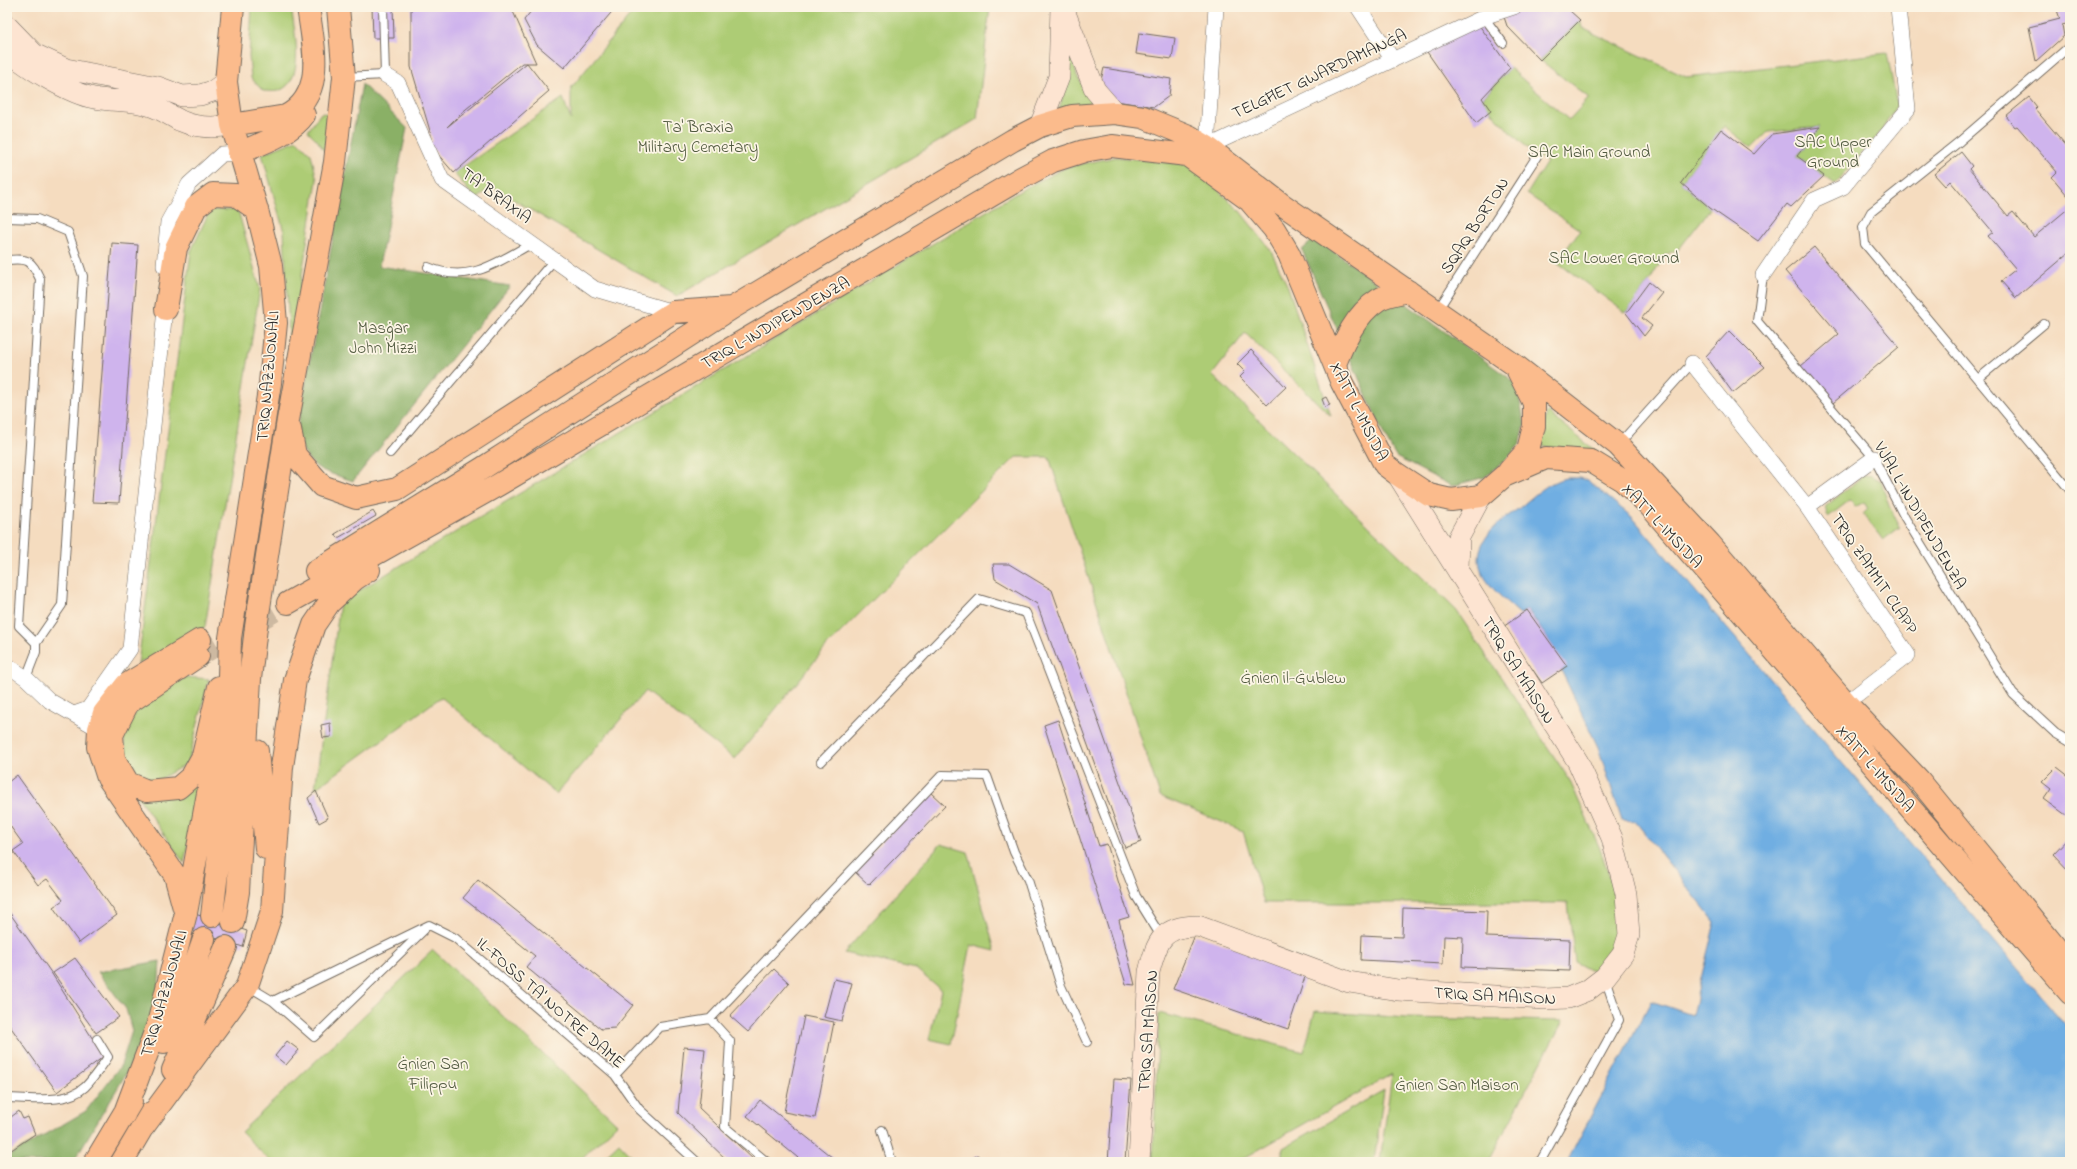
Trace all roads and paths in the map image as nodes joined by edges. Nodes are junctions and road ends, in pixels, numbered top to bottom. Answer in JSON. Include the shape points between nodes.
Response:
{"nodes":[{"id":1,"x":233,"y":7,"type":"edge"},
{"id":2,"x":308,"y":7,"type":"edge"},
{"id":3,"x":338,"y":7,"type":"edge"},
{"id":4,"x":383,"y":7,"type":"edge"},
{"id":5,"x":1062,"y":7,"type":"edge"},
{"id":6,"x":1216,"y":7,"type":"edge"},
{"id":7,"x":1358,"y":7,"type":"edge"},
{"id":8,"x":1514,"y":7,"type":"edge"},
{"id":9,"x":1898,"y":7,"type":"edge"},
{"id":10,"x":1484,"y":17,"type":"junction"},
{"id":11,"x":7,"y":26,"type":"edge"},
{"id":12,"x":1503,"y":43,"type":"dead end"},
{"id":13,"x":2070,"y":46,"type":"edge"},
{"id":14,"x":7,"y":49,"type":"edge"},
{"id":15,"x":1393,"y":60,"type":"junction"},
{"id":16,"x":314,"y":74,"type":"junction"},
{"id":17,"x":385,"y":75,"type":"junction"},
{"id":18,"x":344,"y":77,"type":"junction"},
{"id":19,"x":226,"y":82,"type":"junction"},
{"id":20,"x":1115,"y":113,"type":"junction"},
{"id":21,"x":1072,"y":116,"type":"joint"},
{"id":22,"x":278,"y":118,"type":"junction"},
{"id":23,"x":232,"y":125,"type":"junction"},
{"id":24,"x":1040,"y":126,"type":"junction"},
{"id":25,"x":1207,"y":147,"type":"junction"},
{"id":26,"x":239,"y":153,"type":"junction"},
{"id":27,"x":1537,"y":156,"type":"dead end"},
{"id":28,"x":1053,"y":161,"type":"joint"},
{"id":29,"x":257,"y":210,"type":"junction"},
{"id":30,"x":7,"y":218,"type":"edge"},
{"id":31,"x":531,"y":244,"type":"junction"},
{"id":32,"x":7,"y":260,"type":"edge"},
{"id":33,"x":554,"y":260,"type":"junction"},
{"id":34,"x":428,"y":267,"type":"dead end"},
{"id":35,"x":1763,"y":275,"type":"joint"},
{"id":36,"x":1408,"y":291,"type":"junction"},
{"id":37,"x":732,"y":308,"type":"junction"},
{"id":38,"x":166,"y":309,"type":"junction"},
{"id":39,"x":1437,"y":311,"type":"junction"},
{"id":40,"x":674,"y":312,"type":"junction"},
{"id":41,"x":2044,"y":324,"type":"dead end"},
{"id":42,"x":1692,"y":363,"type":"joint"},
{"id":43,"x":1335,"y":364,"type":"junction"},
{"id":44,"x":1516,"y":366,"type":"junction"},
{"id":45,"x":1978,"y":379,"type":"junction"},
{"id":46,"x":288,"y":420,"type":"junction"},
{"id":47,"x":1618,"y":445,"type":"junction"},
{"id":48,"x":390,"y":453,"type":"dead end"},
{"id":49,"x":1874,"y":458,"type":"junction"},
{"id":50,"x":1397,"y":474,"type":"junction"},
{"id":51,"x":1504,"y":476,"type":"junction"},
{"id":52,"x":498,"y":485,"type":"junction"},
{"id":53,"x":2070,"y":490,"type":"edge"},
{"id":54,"x":1481,"y":496,"type":"junction"},
{"id":55,"x":1807,"y":507,"type":"junction"},
{"id":56,"x":1458,"y":568,"type":"junction"},
{"id":57,"x":230,"y":638,"type":"junction"},
{"id":58,"x":36,"y":643,"type":"junction"},
{"id":59,"x":7,"y":665,"type":"edge"},
{"id":60,"x":26,"y":678,"type":"junction"},
{"id":61,"x":239,"y":678,"type":"junction"},
{"id":62,"x":1846,"y":703,"type":"junction"},
{"id":63,"x":74,"y":714,"type":"junction"},
{"id":64,"x":99,"y":729,"type":"junction"},
{"id":65,"x":2070,"y":742,"type":"edge"},
{"id":66,"x":821,"y":762,"type":"dead end"},
{"id":67,"x":272,"y":911,"type":"junction"},
{"id":68,"x":186,"y":913,"type":"junction"},
{"id":69,"x":212,"y":916,"type":"dead end"},
{"id":70,"x":233,"y":922,"type":"dead end"},
{"id":71,"x":429,"y":925,"type":"junction"},
{"id":72,"x":1162,"y":938,"type":"junction"},
{"id":73,"x":204,"y":939,"type":"dead end"},
{"id":74,"x":226,"y":946,"type":"dead end"},
{"id":75,"x":2070,"y":965,"type":"edge"},
{"id":76,"x":1605,"y":977,"type":"junction"},
{"id":77,"x":247,"y":986,"type":"junction"},
{"id":78,"x":2070,"y":993,"type":"edge"},
{"id":79,"x":273,"y":1001,"type":"junction"},
{"id":80,"x":710,"y":1019,"type":"junction"},
{"id":81,"x":97,"y":1039,"type":"dead end"},
{"id":82,"x":1087,"y":1042,"type":"dead end"},
{"id":83,"x":615,"y":1075,"type":"junction"},
{"id":84,"x":7,"y":1098,"type":"edge"},
{"id":85,"x":124,"y":1115,"type":"junction"},
{"id":86,"x":144,"y":1126,"type":"junction"},
{"id":87,"x":882,"y":1130,"type":"dead end"},
{"id":88,"x":95,"y":1162,"type":"edge"},
{"id":89,"x":122,"y":1162,"type":"edge"},
{"id":90,"x":697,"y":1162,"type":"edge"},
{"id":91,"x":767,"y":1162,"type":"edge"},
{"id":92,"x":892,"y":1162,"type":"edge"},
{"id":93,"x":1140,"y":1162,"type":"edge"},
{"id":94,"x":1540,"y":1162,"type":"edge"}],
"edges":[{"from":1,"to":19,"type":"highway","name":"TRIQ NAZZJONALI"},
{"from":2,"to":16,"type":"highway"},
{"from":3,"to":18,"type":"highway","name":"TRIQ NAZZJONALI"},
{"from":4,"to":17,"type":"lane"},
{"from":5,"to":20,"type":"street","via":[[1095,90]]},
{"from":5,"to":24,"type":"street","via":[[1059,77]]},
{"from":6,"to":25,"type":"street"},
{"from":7,"to":15,"type":"street"},
{"from":8,"to":10,"type":"street","name":"TELGĦET GWARDAMANĠA"},
{"from":9,"to":35,"type":"street","via":[[1908,109],[1843,187],[1814,200]]},
{"from":10,"to":12,"type":"lane"},
{"from":10,"to":15,"type":"street","name":"TELGĦET GWARDAMANĠA"},
{"from":11,"to":19,"type":"street","via":[[34,54],[66,69],[158,87],[182,96],[200,95]]},
{"from":13,"to":45,"type":"lane","via":[[1966,136],[1871,212],[1863,227],[1865,244]]},
{"from":14,"to":23,"type":"street","via":[[53,81],[93,98],[123,100],[151,106],[199,126]]},
{"from":15,"to":25,"type":"street","name":"TELGĦET GWARDAMANĠA"},
{"from":16,"to":22,"type":"highway","via":[[313,87],[307,99],[294,112]]},
{"from":16,"to":26,"type":"highway","via":[[315,90],[312,104],[302,119],[282,133]]},
{"from":17,"to":18,"type":"lane"},
{"from":17,"to":31,"type":"street","name":"TA' BRAXIA","via":[[398,82],[442,180]]},
{"from":18,"to":46,"type":"highway","name":"TRIQ NAZZJONALI","via":[[335,162]]},
{"from":19,"to":22,"type":"highway","via":[[230,95],[239,107],[250,115],[264,119]]},
{"from":19,"to":23,"type":"highway","name":"TRIQ NAZZJONALI"},
{"from":20,"to":21,"type":"highway","name":"XATT L-IMSIDA"},
{"from":20,"to":25,"type":"highway","name":"XATT L-IMSIDA","via":[[1143,117],[1189,136]]},
{"from":21,"to":24,"type":"highway","name":"TRIQ L-INDIPENDENZA"},
{"from":22,"to":23,"type":"highway"},
{"from":23,"to":26,"type":"highway","name":"TRIQ NAZZJONALI"},
{"from":24,"to":37,"type":"highway","name":"TRIQ L-INDIPENDENZA"},
{"from":25,"to":36,"type":"highway","name":"XATT L-IMSIDA","via":[[1280,203]]},
{"from":26,"to":29,"type":"highway","name":"TRIQ NAZZJONALI"},
{"from":26,"to":38,"type":"street","via":[[222,154],[189,184],[168,222],[163,263]]},
{"from":27,"to":39,"type":"lane","name":"SQAQ BORTON"},
{"from":28,"to":43,"type":"highway","name":"XATT L-IMSIDA","via":[[1084,151],[1112,146],[1187,155],[1243,196],[1274,229],[1289,254]]},
{"from":28,"to":52,"type":"highway","name":"TRIQ L-INDIPENDENZA"},
{"from":29,"to":38,"type":"highway","via":[[236,195],[213,194],[196,207],[176,248]]},
{"from":29,"to":57,"type":"highway","name":"TRIQ NAZZJONALI","via":[[271,266],[276,322],[268,396]]},
{"from":30,"to":58,"type":"lane","via":[[37,219],[68,232],[83,276],[62,605]]},
{"from":31,"to":33,"type":"street","name":"TA' BRAXIA"},
{"from":31,"to":34,"type":"lane","via":[[488,268],[470,274],[451,274]]},
{"from":32,"to":58,"type":"lane","via":[[24,258],[33,264],[40,279],[19,626]]},
{"from":33,"to":40,"type":"street","name":"TA' BRAXIA","via":[[595,289]]},
{"from":33,"to":48,"type":"lane"},
{"from":35,"to":49,"type":"lane","name":"VJAL L-INDIPENDENZA","via":[[1757,321]]},
{"from":36,"to":39,"type":"highway","name":"XATT L-IMSIDA"},
{"from":36,"to":43,"type":"highway","via":[[1378,299],[1359,318],[1344,339]]},
{"from":37,"to":40,"type":"highway"},
{"from":37,"to":52,"type":"highway","name":"TRIQ L-INDIPENDENZA","via":[[288,595]]},
{"from":38,"to":63,"type":"street","via":[[130,649],[88,709]]},
{"from":39,"to":44,"type":"highway","name":"XATT L-IMSIDA"},
{"from":40,"to":46,"type":"highway","via":[[397,489],[356,498],[322,486],[295,455]]},
{"from":41,"to":45,"type":"lane"},
{"from":42,"to":47,"type":"lane"},
{"from":42,"to":55,"type":"street","name":"TRIQ ZAMMIT CLAPP"},
{"from":43,"to":50,"type":"highway","name":"XATT L-IMSIDA","via":[[1342,383],[1386,464]]},
{"from":44,"to":47,"type":"highway","name":"XATT L-IMSIDA"},
{"from":44,"to":51,"type":"highway","via":[[1534,403],[1534,426],[1528,450]]},
{"from":45,"to":53,"type":"lane"},
{"from":46,"to":61,"type":"highway","name":"TRIQ NAZZJONALI","via":[[256,627]]},
{"from":47,"to":62,"type":"highway","name":"XATT L-IMSIDA","via":[[1710,544]]},
{"from":49,"to":55,"type":"street","name":"TRIQ ZAMMIT CLAPP"},
{"from":49,"to":65,"type":"lane","name":"VJAL L-INDIPENDENZA","via":[[1904,518],[2013,694],[2056,733]]},
{"from":50,"to":54,"type":"highway","name":"XATT L-IMSIDA","via":[[1429,496],[1451,500]]},
{"from":50,"to":56,"type":"street","name":"TRIQ SA MAISON"},
{"from":51,"to":54,"type":"highway","name":"XATT L-IMSIDA"},
{"from":51,"to":78,"type":"highway","name":"XATT L-IMSIDA","via":[[1546,458],[1591,461],[1627,485],[1649,505]]},
{"from":52,"to":67,"type":"highway","via":[[355,579],[329,602],[314,625],[295,680],[290,708],[282,767]]},
{"from":54,"to":56,"type":"street","via":[[1459,537]]},
{"from":55,"to":62,"type":"street","name":"TRIQ ZAMMIT CLAPP","via":[[1908,655]]},
{"from":56,"to":76,"type":"street","name":"TRIQ SA MAISON","via":[[1489,624],[1578,762],[1612,838],[1626,894],[1629,935],[1623,954]]},
{"from":57,"to":61,"type":"highway","name":"TRIQ NAZZJONALI"},
{"from":57,"to":64,"type":"highway","via":[[203,756],[192,776],[178,788],[147,791],[128,783],[114,759],[112,735],[128,703],[199,648],[126,685],[104,713]]},
{"from":58,"to":60,"type":"lane","via":[[36,652]]},
{"from":59,"to":60,"type":"street"},
{"from":60,"to":63,"type":"street","via":[[50,701]]},
{"from":61,"to":67,"type":"highway","name":"TRIQ NAZZJONALI"},
{"from":61,"to":68,"type":"highway","name":"TRIQ NAZZJONALI"},
{"from":61,"to":69,"type":"highway","name":"TRIQ NAZZJONALI"},
{"from":61,"to":70,"type":"highway","name":"TRIQ NAZZJONALI","via":[[238,892]]},
{"from":62,"to":75,"type":"highway","name":"XATT L-IMSIDA","via":[[1919,780]]},
{"from":63,"to":64,"type":"street"},
{"from":64,"to":68,"type":"highway","via":[[98,747],[108,778],[175,875]]},
{"from":66,"to":72,"type":"lane","via":[[979,600],[1026,613],[1136,896]]},
{"from":67,"to":77,"type":"highway"},
{"from":68,"to":85,"type":"highway","name":"TRIQ NAZZJONALI","via":[[158,1024]]},
{"from":71,"to":79,"type":"lane"},
{"from":71,"to":79,"type":"lane","via":[[314,1036]]},
{"from":71,"to":83,"type":"lane","name":"IL-FOSS TA' NOTRE DAME","via":[[455,938]]},
{"from":72,"to":76,"type":"street","name":"TRIQ SA MAISON","via":[[1181,926],[1198,926],[1349,982],[1398,990],[1544,999],[1568,998],[1588,990]]},
{"from":72,"to":93,"type":"street","name":"TRIQ SA MAISON","via":[[1148,972]]},
{"from":73,"to":85,"type":"highway","name":"TRIQ NAZZJONALI","via":[[183,1000],[158,1058]]},
{"from":74,"to":86,"type":"highway","name":"TRIQ NAZZJONALI","via":[[177,1064]]},
{"from":76,"to":94,"type":"lane","via":[[1619,1020]]},
{"from":77,"to":79,"type":"lane"},
{"from":77,"to":86,"type":"highway"},
{"from":80,"to":82,"type":"lane","via":[[942,775],[987,776],[1014,852],[1028,880],[1061,986]]},
{"from":80,"to":83,"type":"lane","via":[[660,1027]]},
{"from":80,"to":91,"type":"lane","via":[[730,1041],[725,1126]]},
{"from":81,"to":84,"type":"lane","via":[[108,1057],[85,1087],[62,1098]]},
{"from":83,"to":90,"type":"lane","name":"IL-FOSS TA' NOTRE DAME","via":[[639,1109]]},
{"from":85,"to":88,"type":"highway"},
{"from":86,"to":89,"type":"highway"},
{"from":87,"to":92,"type":"lane"}]}
